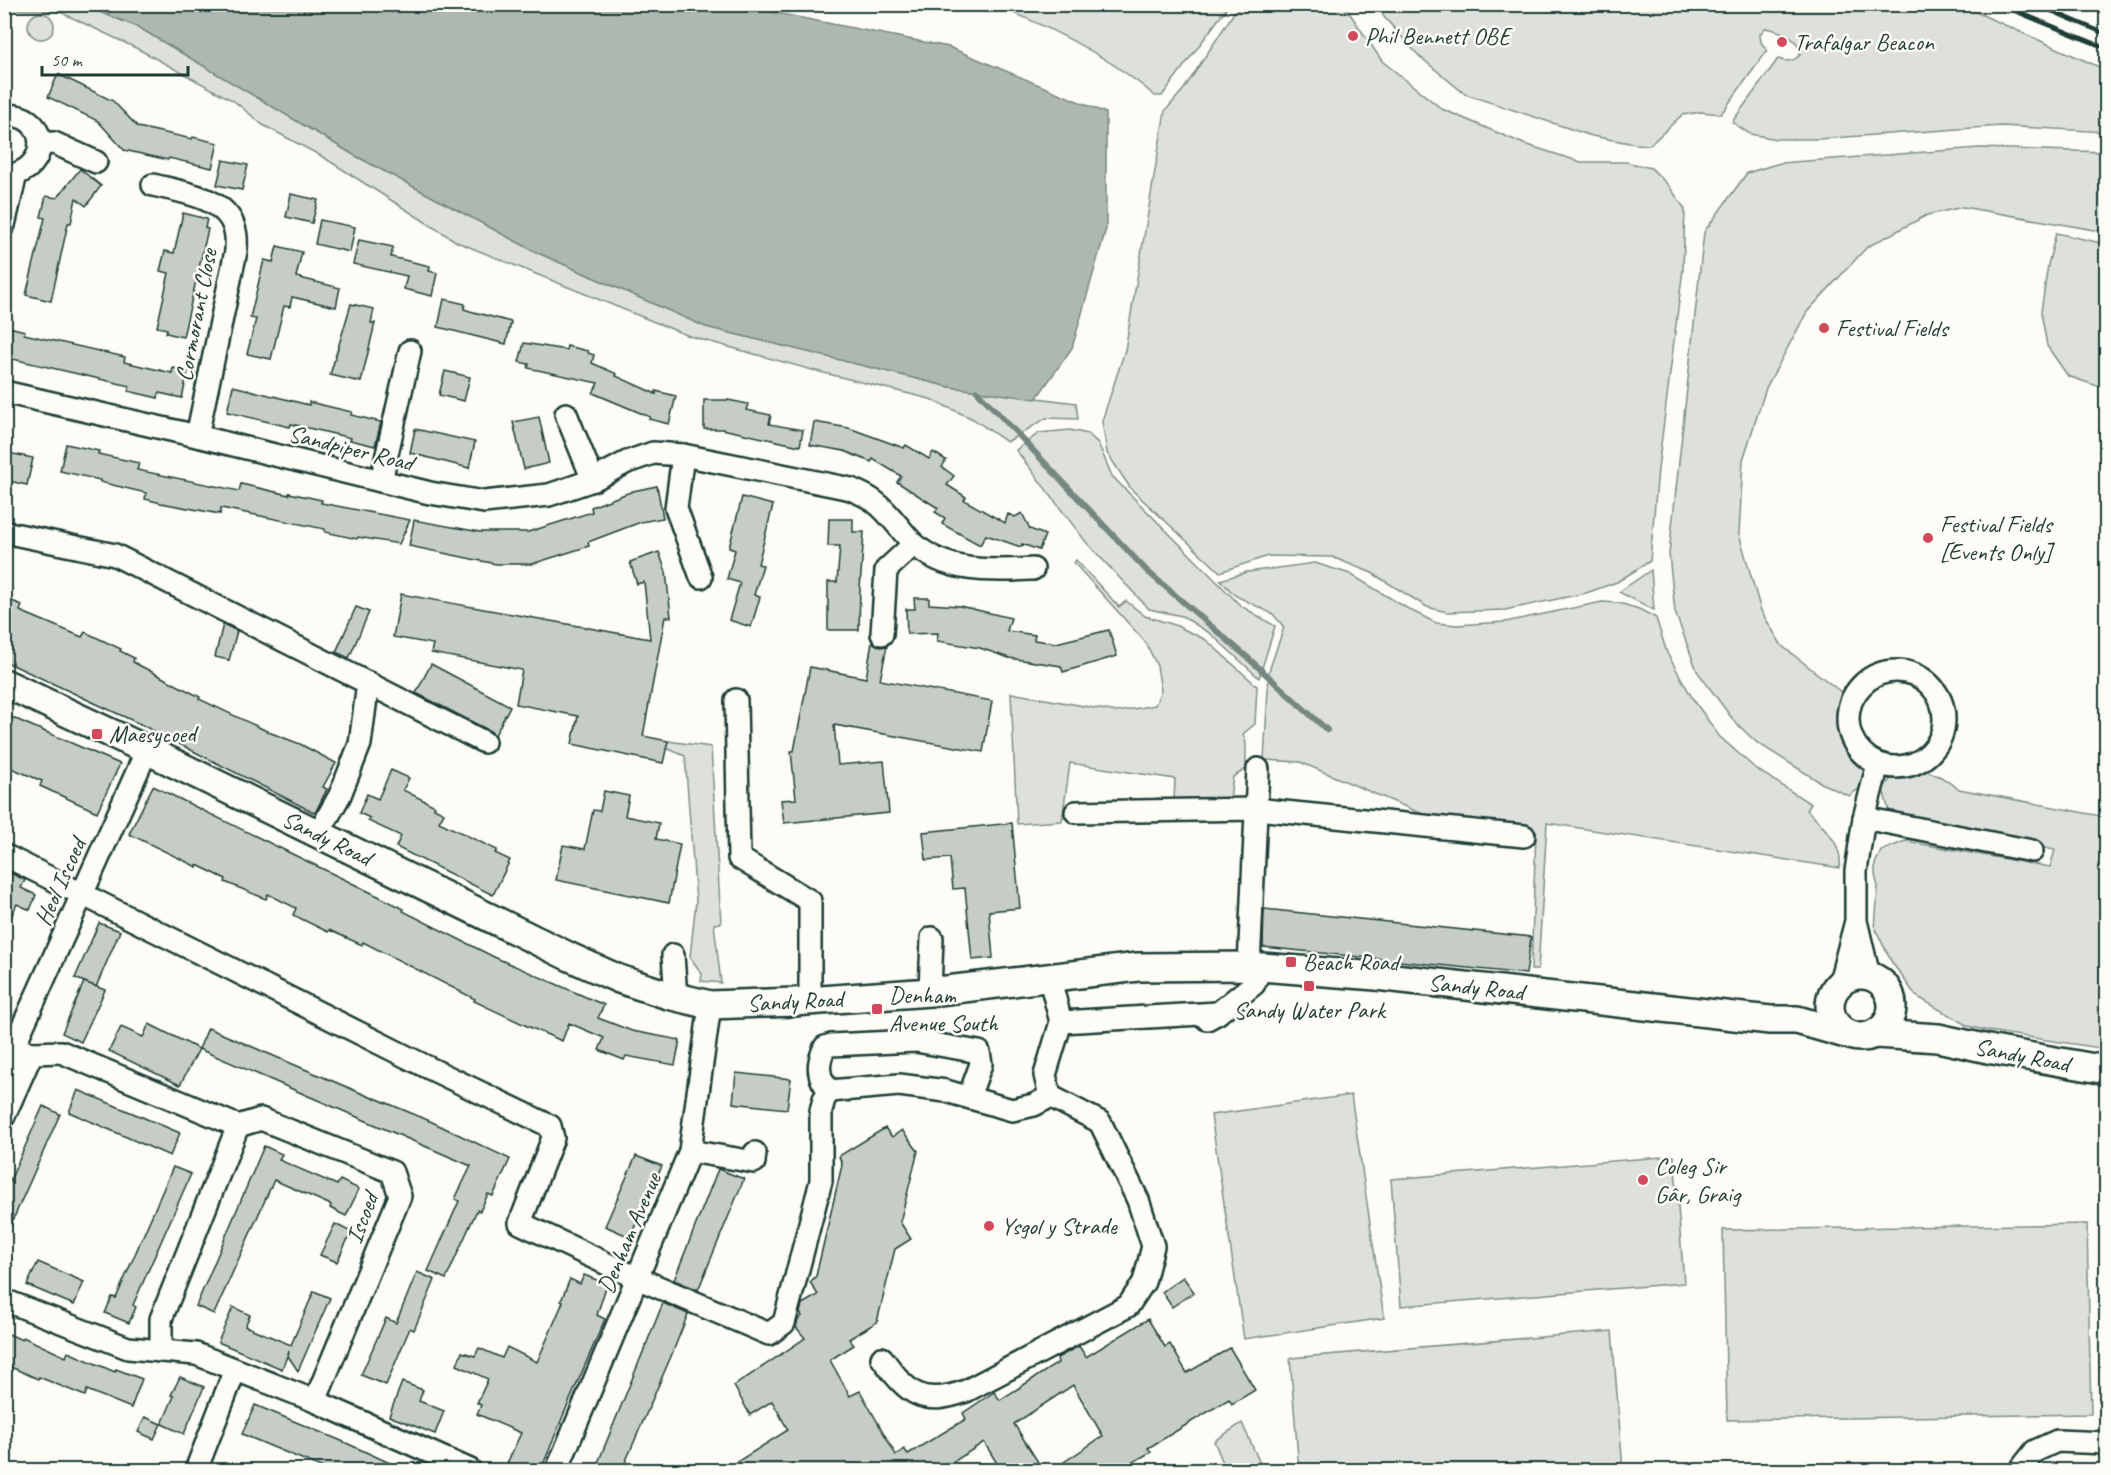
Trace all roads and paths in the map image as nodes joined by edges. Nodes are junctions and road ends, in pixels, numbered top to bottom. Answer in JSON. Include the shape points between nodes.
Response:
{"nodes":[{"id":1,"x":4,"y":116,"type":"edge"},
{"id":2,"x":40,"y":144,"type":"junction"},
{"id":3,"x":96,"y":162,"type":"dead end"},
{"id":4,"x":153,"y":185,"type":"dead end"},
{"id":5,"x":4,"y":225,"type":"edge"},
{"id":6,"x":410,"y":351,"type":"dead end"},
{"id":7,"x":4,"y":392,"type":"edge"},
{"id":8,"x":566,"y":414,"type":"dead end"},
{"id":9,"x":197,"y":436,"type":"junction"},
{"id":10,"x":683,"y":455,"type":"junction"},
{"id":11,"x":593,"y":480,"type":"junction"},
{"id":12,"x":381,"y":481,"type":"junction"},
{"id":13,"x":4,"y":532,"type":"edge"},
{"id":14,"x":914,"y":544,"type":"junction"},
{"id":15,"x":1033,"y":569,"type":"dead end"},
{"id":16,"x":701,"y":577,"type":"dead end"},
{"id":17,"x":882,"y":634,"type":"dead end"},
{"id":18,"x":4,"y":683,"type":"edge"},
{"id":19,"x":368,"y":683,"type":"junction"},
{"id":20,"x":736,"y":700,"type":"dead end"},
{"id":21,"x":484,"y":742,"type":"dead end"},
{"id":22,"x":147,"y":750,"type":"junction"},
{"id":23,"x":1878,"y":764,"type":"junction"},
{"id":24,"x":1258,"y":769,"type":"dead end"},
{"id":25,"x":1256,"y":809,"type":"junction"},
{"id":26,"x":1076,"y":812,"type":"dead end"},
{"id":27,"x":1864,"y":818,"type":"junction"},
{"id":28,"x":318,"y":834,"type":"junction"},
{"id":29,"x":1524,"y":836,"type":"dead end"},
{"id":30,"x":2032,"y":851,"type":"dead end"},
{"id":31,"x":4,"y":855,"type":"edge"},
{"id":32,"x":82,"y":893,"type":"junction"},
{"id":33,"x":1856,"y":921,"type":"junction"},
{"id":34,"x":932,"y":938,"type":"dead end"},
{"id":35,"x":673,"y":955,"type":"dead end"},
{"id":36,"x":1255,"y":966,"type":"junction"},
{"id":37,"x":1869,"y":975,"type":"junction"},
{"id":38,"x":1049,"y":976,"type":"junction"},
{"id":39,"x":1835,"y":990,"type":"junction"},
{"id":40,"x":930,"y":992,"type":"junction"},
{"id":41,"x":676,"y":997,"type":"junction"},
{"id":42,"x":810,"y":1001,"type":"junction"},
{"id":43,"x":710,"y":1005,"type":"junction"},
{"id":44,"x":1892,"y":1008,"type":"junction"},
{"id":45,"x":1218,"y":1013,"type":"junction"},
{"id":46,"x":1797,"y":1020,"type":"junction"},
{"id":47,"x":1061,"y":1022,"type":"junction"},
{"id":48,"x":1196,"y":1025,"type":"dead end"},
{"id":49,"x":1846,"y":1034,"type":"junction"},
{"id":50,"x":1876,"y":1034,"type":"junction"},
{"id":51,"x":1938,"y":1038,"type":"junction"},
{"id":52,"x":17,"y":1057,"type":"edge"},
{"id":53,"x":2106,"y":1070,"type":"edge"},
{"id":54,"x":830,"y":1091,"type":"junction"},
{"id":55,"x":1051,"y":1096,"type":"junction"},
{"id":56,"x":969,"y":1097,"type":"junction"},
{"id":57,"x":4,"y":1116,"type":"edge"},
{"id":58,"x":238,"y":1126,"type":"junction"},
{"id":59,"x":690,"y":1151,"type":"junction"},
{"id":60,"x":755,"y":1153,"type":"dead end"},
{"id":61,"x":637,"y":1278,"type":"junction"},
{"id":62,"x":4,"y":1300,"type":"edge"},
{"id":63,"x":160,"y":1351,"type":"junction"},
{"id":64,"x":882,"y":1358,"type":"dead end"},
{"id":65,"x":235,"y":1370,"type":"junction"},
{"id":66,"x":315,"y":1401,"type":"junction"},
{"id":67,"x":2106,"y":1443,"type":"edge"},
{"id":68,"x":196,"y":1470,"type":"edge"},
{"id":69,"x":470,"y":1470,"type":"edge"},
{"id":70,"x":557,"y":1470,"type":"edge"},
{"id":71,"x":2020,"y":1470,"type":"edge"}],
"edges":[{"from":1,"to":2,"type":"street","via":[[30,122]]},
{"from":2,"to":3,"type":"street","via":[[54,143]]},
{"from":2,"to":5,"type":"street","via":[[31,166],[16,174]]},
{"from":4,"to":9,"type":"street","name":"Cormorant Close","via":[[206,198],[224,211],[235,230],[236,251]]},
{"from":6,"to":12,"type":"street"},
{"from":7,"to":9,"type":"street","name":"Sandpiper Road"},
{"from":8,"to":11,"type":"street"},
{"from":9,"to":12,"type":"street","name":"Sandpiper Road"},
{"from":10,"to":11,"type":"street","name":"Sandpiper Road","via":[[652,453]]},
{"from":10,"to":14,"type":"street","name":"Sandpiper Road","via":[[851,489],[875,501]]},
{"from":10,"to":16,"type":"street","via":[[675,508]]},
{"from":11,"to":12,"type":"street","name":"Sandpiper Road","via":[[549,495],[484,502]]},
{"from":13,"to":19,"type":"street","via":[[115,555]]},
{"from":14,"to":15,"type":"street","name":"Sandpiper Road","via":[[929,556],[970,569]]},
{"from":14,"to":17,"type":"street","via":[[886,570]]},
{"from":18,"to":22,"type":"main road","name":"Sandy Road"},
{"from":19,"to":21,"type":"street"},
{"from":19,"to":28,"type":"street","via":[[360,744],[340,795]]},
{"from":20,"to":42,"type":"street","via":[[739,858],[810,901]]},
{"from":22,"to":28,"type":"main road","name":"Sandy Road"},
{"from":22,"to":32,"type":"street","name":"Heol Iscoed"},
{"from":23,"to":23,"type":"street","via":[[1859,750],[1850,733],[1848,713],[1855,693],[1865,681],[1887,671],[1911,672],[1929,682],[1941,698],[1946,719],[1940,741],[1930,755],[1909,766]]},
{"from":23,"to":27,"type":"street"},
{"from":24,"to":25,"type":"street"},
{"from":25,"to":26,"type":"street"},
{"from":25,"to":29,"type":"street"},
{"from":25,"to":36,"type":"street"},
{"from":27,"to":30,"type":"street"},
{"from":27,"to":33,"type":"street","via":[[1856,871]]},
{"from":28,"to":41,"type":"main road","name":"Sandy Road","via":[[570,957]]},
{"from":31,"to":32,"type":"street"},
{"from":32,"to":52,"type":"street","name":"Heol Iscoed"},
{"from":32,"to":61,"type":"street","via":[[550,1125],[553,1138],[520,1223]]},
{"from":33,"to":37,"type":"street"},
{"from":33,"to":39,"type":"street"},
{"from":34,"to":40,"type":"street"},
{"from":35,"to":41,"type":"street"},
{"from":36,"to":38,"type":"main road","name":"Sandy Road","via":[[1138,967]]},
{"from":36,"to":45,"type":"street","via":[[1254,984]]},
{"from":36,"to":46,"type":"main road","name":"Sandy Road"},
{"from":37,"to":39,"type":"main road","via":[[1849,976]]},
{"from":37,"to":44,"type":"main road","via":[[1887,987]]},
{"from":38,"to":40,"type":"main road","name":"Sandy Road"},
{"from":38,"to":47,"type":"street"},
{"from":39,"to":46,"type":"main road"},
{"from":39,"to":49,"type":"main road","via":[[1829,1009],[1838,1028]]},
{"from":40,"to":42,"type":"main road","name":"Sandy Road"},
{"from":41,"to":43,"type":"main road","name":"Sandy Road"},
{"from":42,"to":43,"type":"main road","name":"Sandy Road"},
{"from":43,"to":59,"type":"street","name":"Denham Avenue"},
{"from":44,"to":50,"type":"main road","via":[[1890,1018]]},
{"from":44,"to":51,"type":"main road","name":"Sandy Road"},
{"from":45,"to":47,"type":"street"},
{"from":45,"to":48,"type":"street"},
{"from":46,"to":49,"type":"main road","name":"Sandy Road"},
{"from":47,"to":55,"type":"street","via":[[1045,1075]]},
{"from":49,"to":50,"type":"main road"},
{"from":50,"to":51,"type":"main road","name":"Sandy Road"},
{"from":51,"to":53,"type":"main road","name":"Sandy Road"},
{"from":52,"to":57,"type":"street","name":"Heol Iscoed"},
{"from":52,"to":58,"type":"street","via":[[61,1052]]},
{"from":54,"to":56,"type":"street","via":[[899,1085]]},
{"from":54,"to":56,"type":"street","via":[[822,1082],[819,1065],[825,1047],[916,1041],[979,1052],[981,1064]]},
{"from":54,"to":61,"type":"street","via":[[821,1111],[821,1181],[784,1323],[769,1334]]},
{"from":55,"to":56,"type":"street","via":[[1011,1110]]},
{"from":55,"to":64,"type":"street","via":[[1100,1122],[1138,1200],[1153,1246],[1144,1282],[1128,1306],[966,1391],[945,1398],[924,1397],[898,1380]]},
{"from":58,"to":63,"type":"street","via":[[161,1319]]},
{"from":58,"to":66,"type":"street","name":"Iscoed","via":[[261,1119],[392,1172],[400,1196]]},
{"from":59,"to":60,"type":"street","via":[[754,1162]]},
{"from":59,"to":61,"type":"street","name":"Denham Avenue"},
{"from":61,"to":70,"type":"street","name":"Denham Avenue"},
{"from":62,"to":63,"type":"street","via":[[128,1348]]},
{"from":63,"to":65,"type":"street","via":[[196,1354]]},
{"from":65,"to":66,"type":"street"},
{"from":65,"to":68,"type":"street"},
{"from":66,"to":69,"type":"street"},
{"from":67,"to":71,"type":"street","via":[[2057,1441],[2035,1451]]}]}
